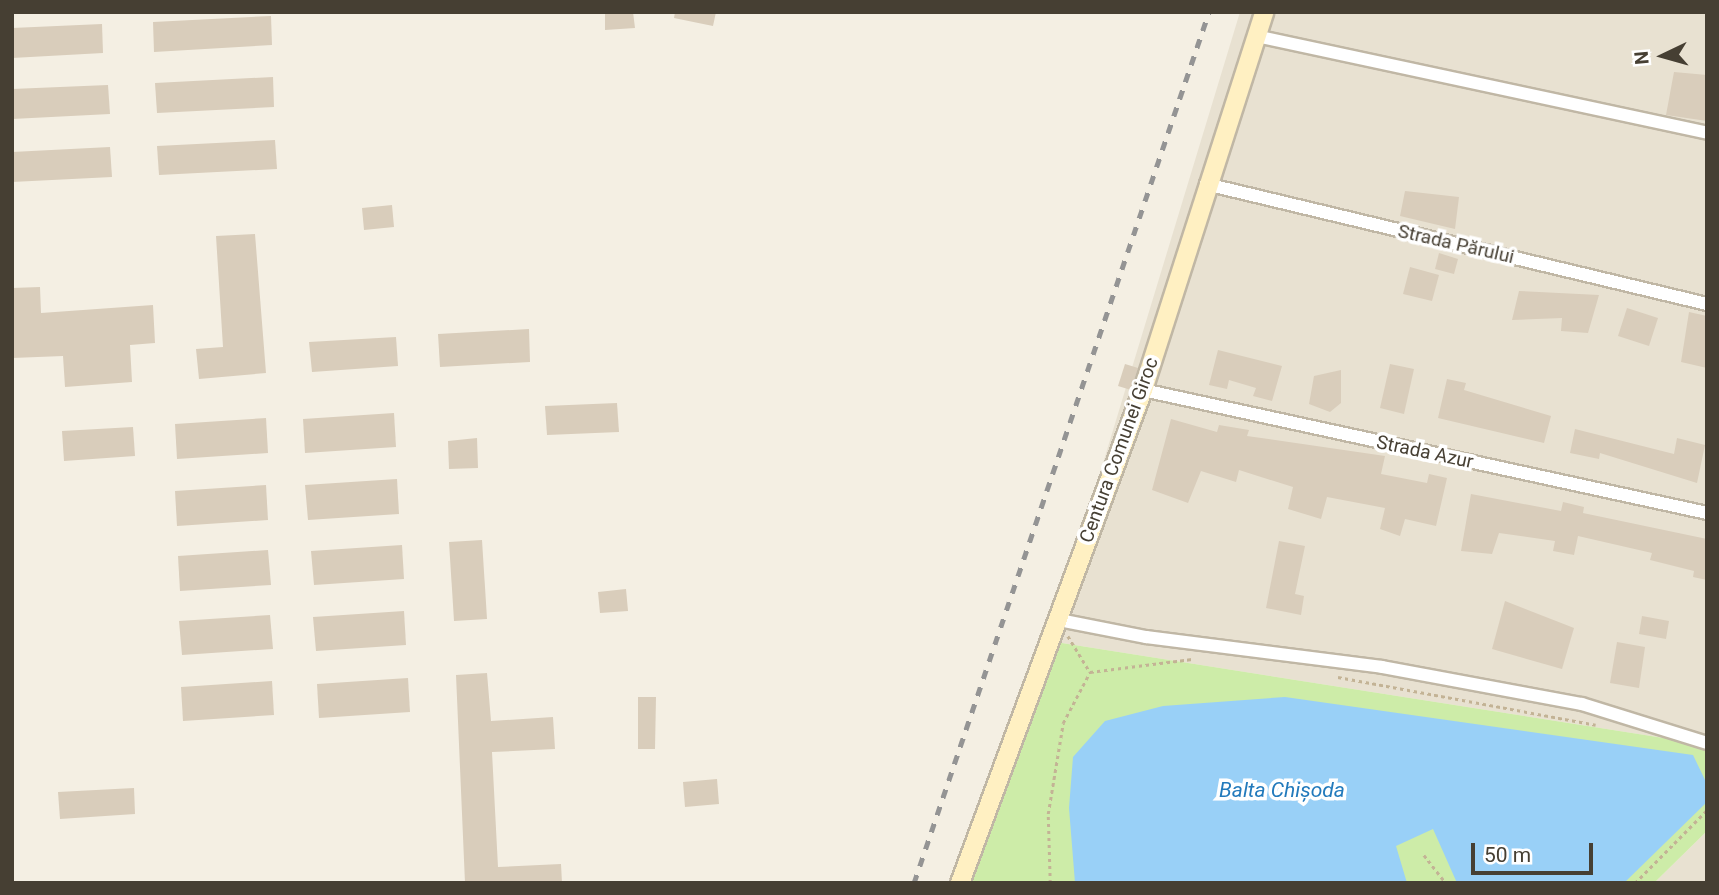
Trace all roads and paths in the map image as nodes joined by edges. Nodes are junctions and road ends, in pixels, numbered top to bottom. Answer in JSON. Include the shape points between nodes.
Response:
{"nodes":[{"id":1,"x":1264,"y":12,"type":"edge"},
{"id":2,"x":1256,"y":36,"type":"junction"},
{"id":3,"x":1707,"y":133,"type":"edge"},
{"id":4,"x":1206,"y":184,"type":"junction"},
{"id":5,"x":1707,"y":304,"type":"edge"},
{"id":6,"x":1143,"y":390,"type":"junction"},
{"id":7,"x":1707,"y":513,"type":"edge"},
{"id":8,"x":1059,"y":620,"type":"junction"},
{"id":9,"x":1202,"y":658,"type":"dead end"},
{"id":10,"x":1090,"y":672,"type":"junction"},
{"id":11,"x":1330,"y":676,"type":"dead end"},
{"id":12,"x":1601,"y":726,"type":"dead end"},
{"id":13,"x":1707,"y":743,"type":"edge"},
{"id":14,"x":1707,"y":810,"type":"edge"},
{"id":15,"x":1424,"y":855,"type":"dead end"},
{"id":16,"x":960,"y":883,"type":"edge"},
{"id":17,"x":1048,"y":883,"type":"edge"},
{"id":18,"x":1446,"y":883,"type":"edge"},
{"id":19,"x":1635,"y":883,"type":"edge"}],
"edges":[{"from":1,"to":2,"type":"main road","name":"Centura Comunei Giroc"},
{"from":2,"to":3,"type":"street"},
{"from":2,"to":4,"type":"main road","name":"Centura Comunei Giroc"},
{"from":4,"to":5,"type":"street","name":"Strada Părului"},
{"from":4,"to":6,"type":"main road","name":"Centura Comunei Giroc"},
{"from":6,"to":7,"type":"street","name":"Strada Azur"},
{"from":6,"to":8,"type":"main road","name":"Centura Comunei Giroc"},
{"from":8,"to":10,"type":"path"},
{"from":8,"to":13,"type":"street","via":[[1146,637],[1382,667],[1582,704]]},
{"from":8,"to":16,"type":"main road","name":"Centura Comunei Giroc"},
{"from":9,"to":10,"type":"path"},
{"from":10,"to":17,"type":"path","via":[[1063,723],[1048,814]]},
{"from":11,"to":12,"type":"path"},
{"from":14,"to":19,"type":"path"},
{"from":15,"to":18,"type":"path"}]}
